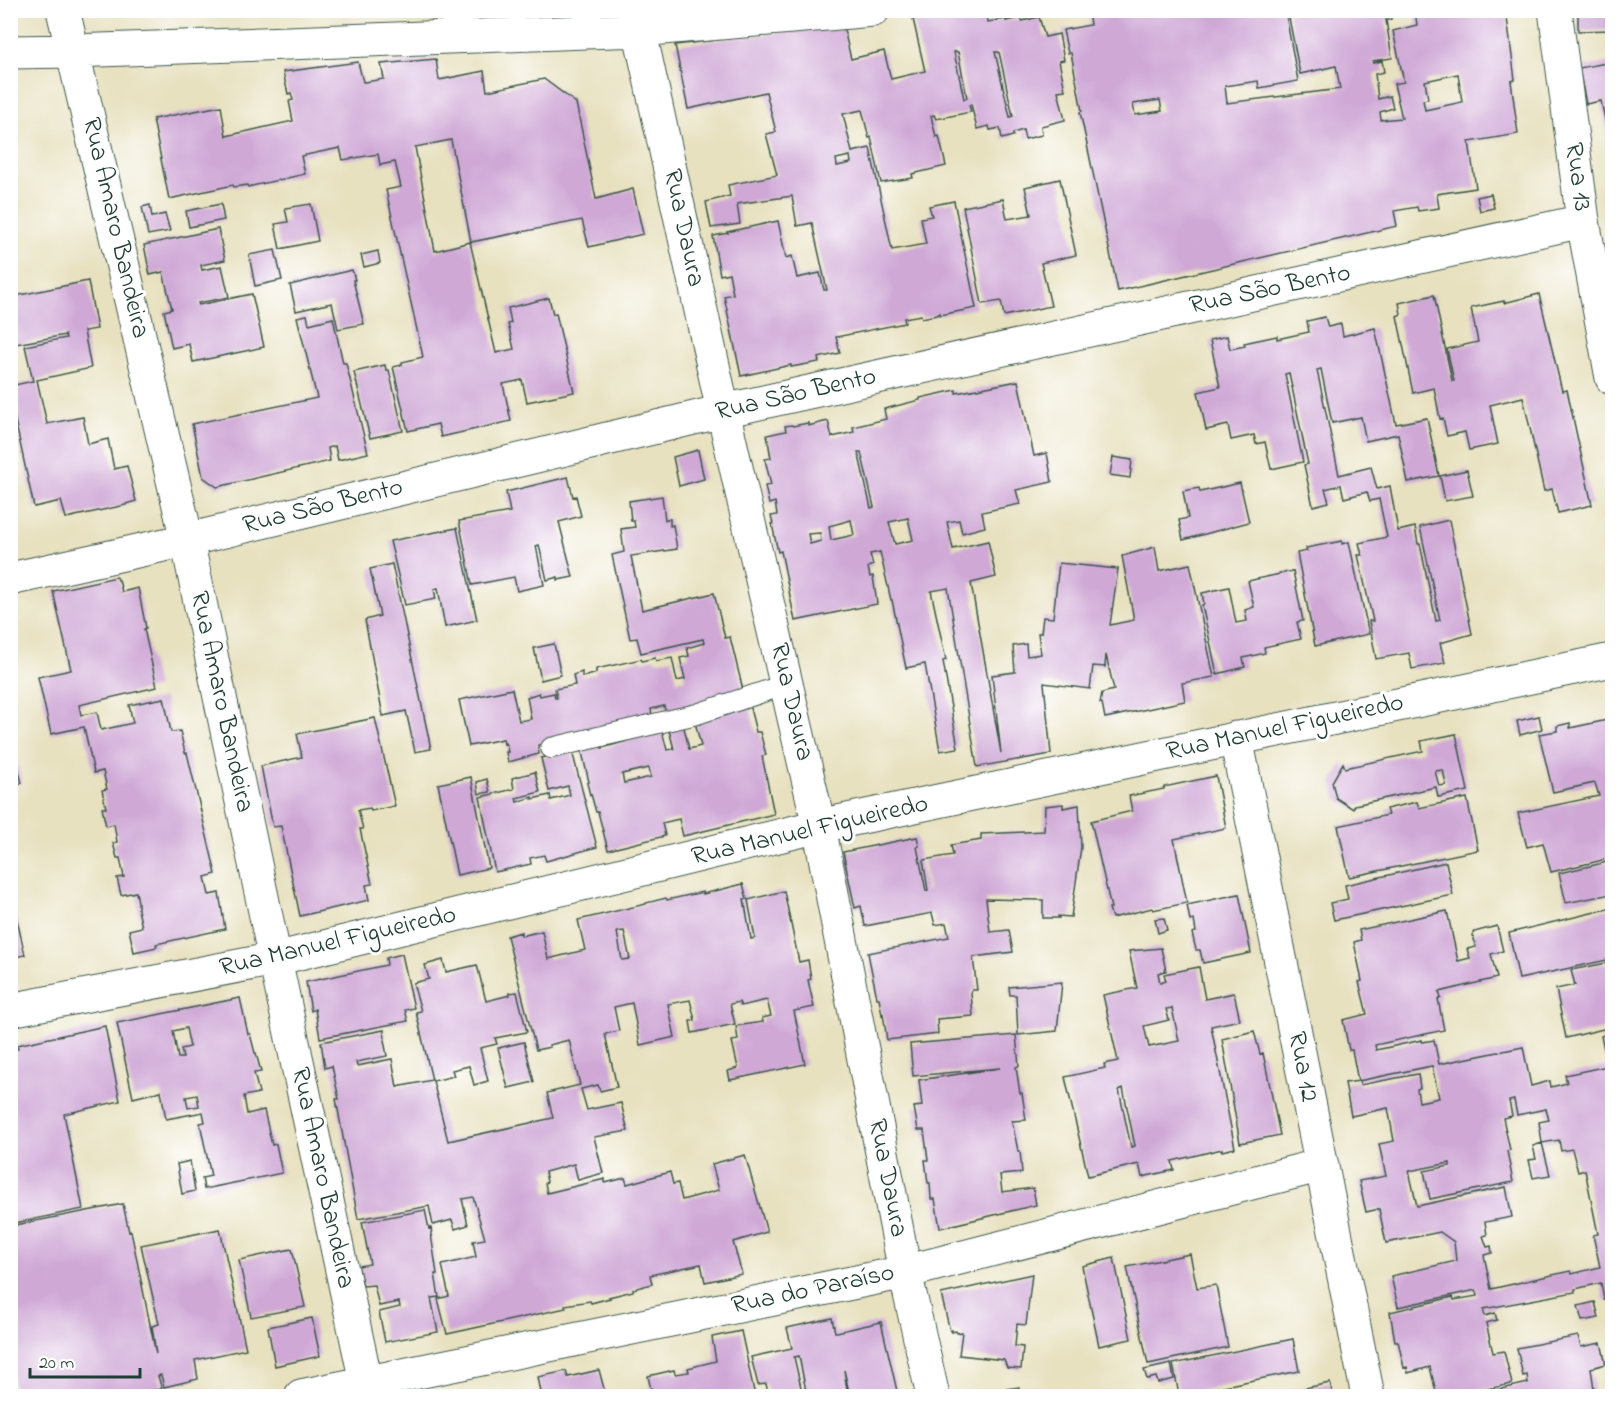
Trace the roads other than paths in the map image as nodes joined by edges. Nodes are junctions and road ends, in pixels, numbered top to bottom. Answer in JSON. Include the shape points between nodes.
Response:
{"nodes":[{"id":1,"x":63,"y":10,"type":"edge"},
{"id":2,"x":873,"y":10,"type":"edge"},
{"id":3,"x":1555,"y":10,"type":"edge"},
{"id":4,"x":637,"y":20,"type":"edge"},
{"id":5,"x":73,"y":51,"type":"junction"},
{"id":6,"x":10,"y":52,"type":"edge"},
{"id":7,"x":1583,"y":221,"type":"junction"},
{"id":8,"x":1612,"y":378,"type":"edge"},
{"id":9,"x":723,"y":411,"type":"junction"},
{"id":10,"x":188,"y":540,"type":"junction"},
{"id":11,"x":10,"y":579,"type":"edge"},
{"id":12,"x":1612,"y":660,"type":"edge"},
{"id":13,"x":786,"y":684,"type":"junction"},
{"id":14,"x":1236,"y":738,"type":"junction"},
{"id":15,"x":551,"y":748,"type":"dead end"},
{"id":16,"x":819,"y":826,"type":"junction"},
{"id":17,"x":275,"y":959,"type":"junction"},
{"id":18,"x":10,"y":1010,"type":"edge"},
{"id":19,"x":1322,"y":1166,"type":"junction"},
{"id":20,"x":905,"y":1272,"type":"junction"},
{"id":21,"x":367,"y":1390,"type":"edge"},
{"id":22,"x":301,"y":1396,"type":"edge"},
{"id":23,"x":933,"y":1396,"type":"edge"},
{"id":24,"x":1368,"y":1396,"type":"edge"}],
"edges":[{"from":1,"to":5,"type":"street","name":"Rua Amaro Bandeira"},
{"from":2,"to":4,"type":"street"},
{"from":3,"to":7,"type":"street","name":"Rua 13"},
{"from":4,"to":5,"type":"street"},
{"from":4,"to":9,"type":"street","name":"Rua Daura"},
{"from":5,"to":6,"type":"street"},
{"from":5,"to":10,"type":"street","name":"Rua Amaro Bandeira"},
{"from":7,"to":8,"type":"street","name":"Rua 13"},
{"from":7,"to":9,"type":"street","name":"Rua São Bento"},
{"from":9,"to":10,"type":"street","name":"Rua São Bento"},
{"from":9,"to":13,"type":"street","name":"Rua Daura"},
{"from":10,"to":11,"type":"street","name":"Rua São Bento"},
{"from":10,"to":17,"type":"street","name":"Rua Amaro Bandeira"},
{"from":12,"to":14,"type":"street","name":"Rua Manuel Figueiredo"},
{"from":13,"to":15,"type":"lane","via":[[697,714]]},
{"from":13,"to":16,"type":"street","name":"Rua Daura"},
{"from":14,"to":16,"type":"street","name":"Rua Manuel Figueiredo"},
{"from":14,"to":19,"type":"street","name":"Rua 12"},
{"from":16,"to":17,"type":"street","name":"Rua Manuel Figueiredo"},
{"from":16,"to":20,"type":"street","name":"Rua Daura"},
{"from":17,"to":18,"type":"street","name":"Rua Manuel Figueiredo"},
{"from":17,"to":21,"type":"street","name":"Rua Amaro Bandeira"},
{"from":19,"to":20,"type":"street","name":"Rua do Paraíso"},
{"from":19,"to":24,"type":"street","name":"Rua 12"},
{"from":20,"to":21,"type":"street","name":"Rua do Paraíso"},
{"from":20,"to":23,"type":"street","name":"Rua Daura"},
{"from":21,"to":22,"type":"street","name":"Rua do Paraíso"}]}
